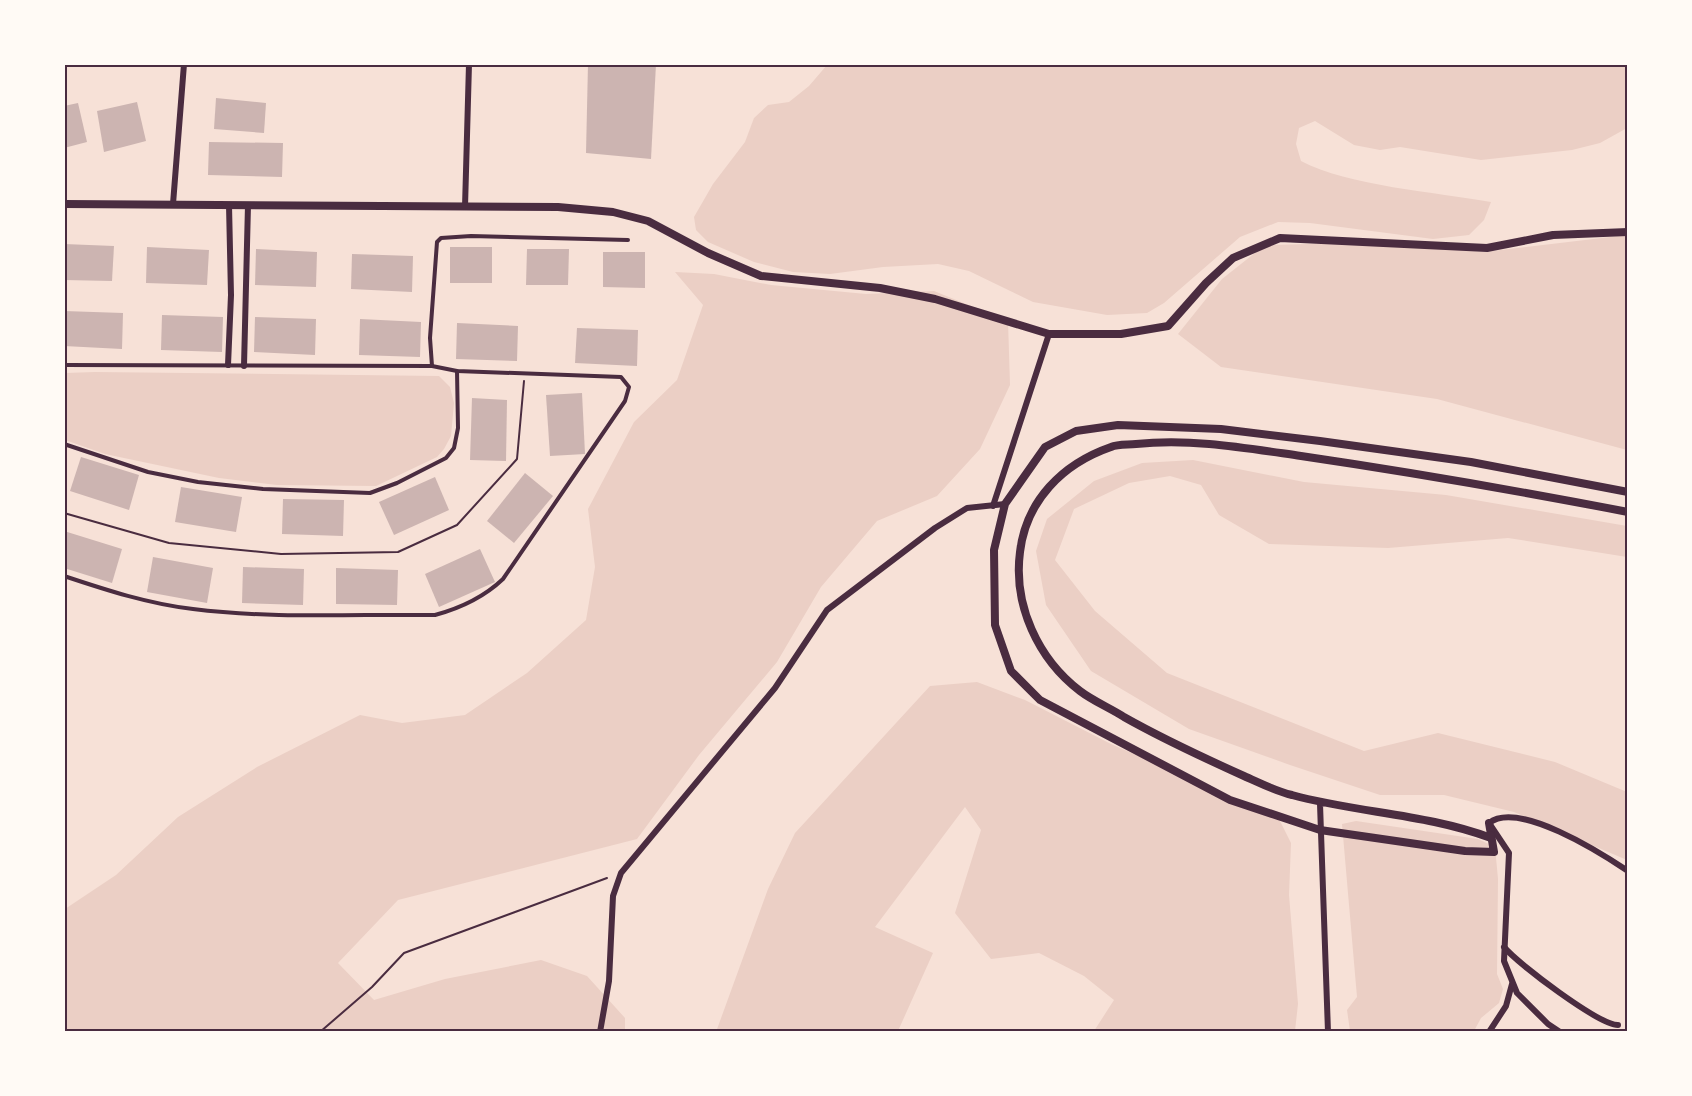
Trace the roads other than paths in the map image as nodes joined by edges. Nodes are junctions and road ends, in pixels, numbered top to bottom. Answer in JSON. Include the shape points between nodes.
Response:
{"nodes":[{"id":1,"x":184,"y":64,"type":"edge"},
{"id":2,"x":469,"y":64,"type":"edge"},
{"id":3,"x":64,"y":204,"type":"edge"},
{"id":4,"x":173,"y":204,"type":"junction"},
{"id":5,"x":229,"y":204,"type":"junction"},
{"id":6,"x":248,"y":205,"type":"junction"},
{"id":7,"x":465,"y":207,"type":"junction"},
{"id":8,"x":1628,"y":232,"type":"edge"},
{"id":9,"x":628,"y":240,"type":"dead end"},
{"id":10,"x":1048,"y":334,"type":"junction"},
{"id":11,"x":64,"y":365,"type":"edge"},
{"id":12,"x":228,"y":365,"type":"junction"},
{"id":13,"x":244,"y":366,"type":"junction"},
{"id":14,"x":432,"y":366,"type":"junction"},
{"id":15,"x":457,"y":371,"type":"junction"},
{"id":16,"x":64,"y":444,"type":"edge"},
{"id":17,"x":1628,"y":492,"type":"edge"},
{"id":18,"x":1005,"y":504,"type":"junction"},
{"id":19,"x":993,"y":506,"type":"junction"},
{"id":20,"x":1628,"y":512,"type":"edge"},
{"id":21,"x":64,"y":576,"type":"edge"},
{"id":22,"x":1325,"y":803,"type":"junction"},
{"id":23,"x":1489,"y":822,"type":"junction"},
{"id":24,"x":1320,"y":830,"type":"junction"},
{"id":25,"x":1628,"y":871,"type":"edge"},
{"id":26,"x":1504,"y":946,"type":"junction"},
{"id":27,"x":1513,"y":983,"type":"junction"},
{"id":28,"x":1618,"y":1024,"type":"dead end"},
{"id":29,"x":600,"y":1032,"type":"edge"},
{"id":30,"x":1328,"y":1032,"type":"edge"},
{"id":31,"x":1489,"y":1032,"type":"edge"},
{"id":32,"x":1560,"y":1032,"type":"edge"}],
"edges":[{"from":1,"to":4,"type":"street"},
{"from":2,"to":7,"type":"street"},
{"from":3,"to":4,"type":"street"},
{"from":4,"to":5,"type":"street"},
{"from":5,"to":6,"type":"street"},
{"from":5,"to":12,"type":"street"},
{"from":6,"to":7,"type":"street"},
{"from":6,"to":13,"type":"street"},
{"from":7,"to":10,"type":"street","via":[[558,207],[613,212],[648,221],[761,276],[880,288],[935,299]]},
{"from":8,"to":10,"type":"street","via":[[1553,236],[1487,248],[1280,238],[1233,258],[1168,326],[1121,334]]},
{"from":9,"to":14,"type":"lane","via":[[441,238],[437,242],[430,338]]},
{"from":10,"to":19,"type":"street"},
{"from":11,"to":12,"type":"lane"},
{"from":12,"to":13,"type":"lane"},
{"from":13,"to":14,"type":"lane"},
{"from":14,"to":15,"type":"lane"},
{"from":15,"to":16,"type":"lane","via":[[458,428],[454,448],[446,458],[370,493],[198,482],[148,472]]},
{"from":15,"to":21,"type":"lane","via":[[621,377],[629,387],[625,401],[503,579],[458,609],[435,615],[192,609]]},
{"from":17,"to":18,"type":"street","via":[[1471,462],[1332,443],[1221,429],[1118,424],[1076,431],[1045,447]]},
{"from":18,"to":19,"type":"street"},
{"from":18,"to":24,"type":"street","via":[[994,550],[996,625],[1011,671],[1040,700],[1230,800]]},
{"from":19,"to":29,"type":"street","via":[[967,508],[935,528],[827,610],[775,688],[621,873],[613,896],[609,981]]},
{"from":20,"to":22,"type":"street","via":[[1464,481],[1217,444],[1154,442],[1112,446],[1058,478],[1037,499],[1022,533],[1017,570],[1024,614],[1049,661],[1081,692],[1148,730],[1288,794]]},
{"from":22,"to":23,"type":"street","via":[[1419,818],[1491,838]]},
{"from":22,"to":24,"type":"street","via":[[1320,804]]},
{"from":23,"to":24,"type":"street","via":[[1494,852]]},
{"from":23,"to":25,"type":"street","via":[[1497,816],[1517,816],[1574,838]]},
{"from":23,"to":26,"type":"street","via":[[1509,854]]},
{"from":24,"to":30,"type":"street"},
{"from":26,"to":27,"type":"street","via":[[1504,962]]},
{"from":26,"to":28,"type":"street","via":[[1548,984],[1600,1019]]},
{"from":27,"to":31,"type":"street","via":[[1506,1006]]},
{"from":27,"to":32,"type":"street","via":[[1518,993]]}]}
